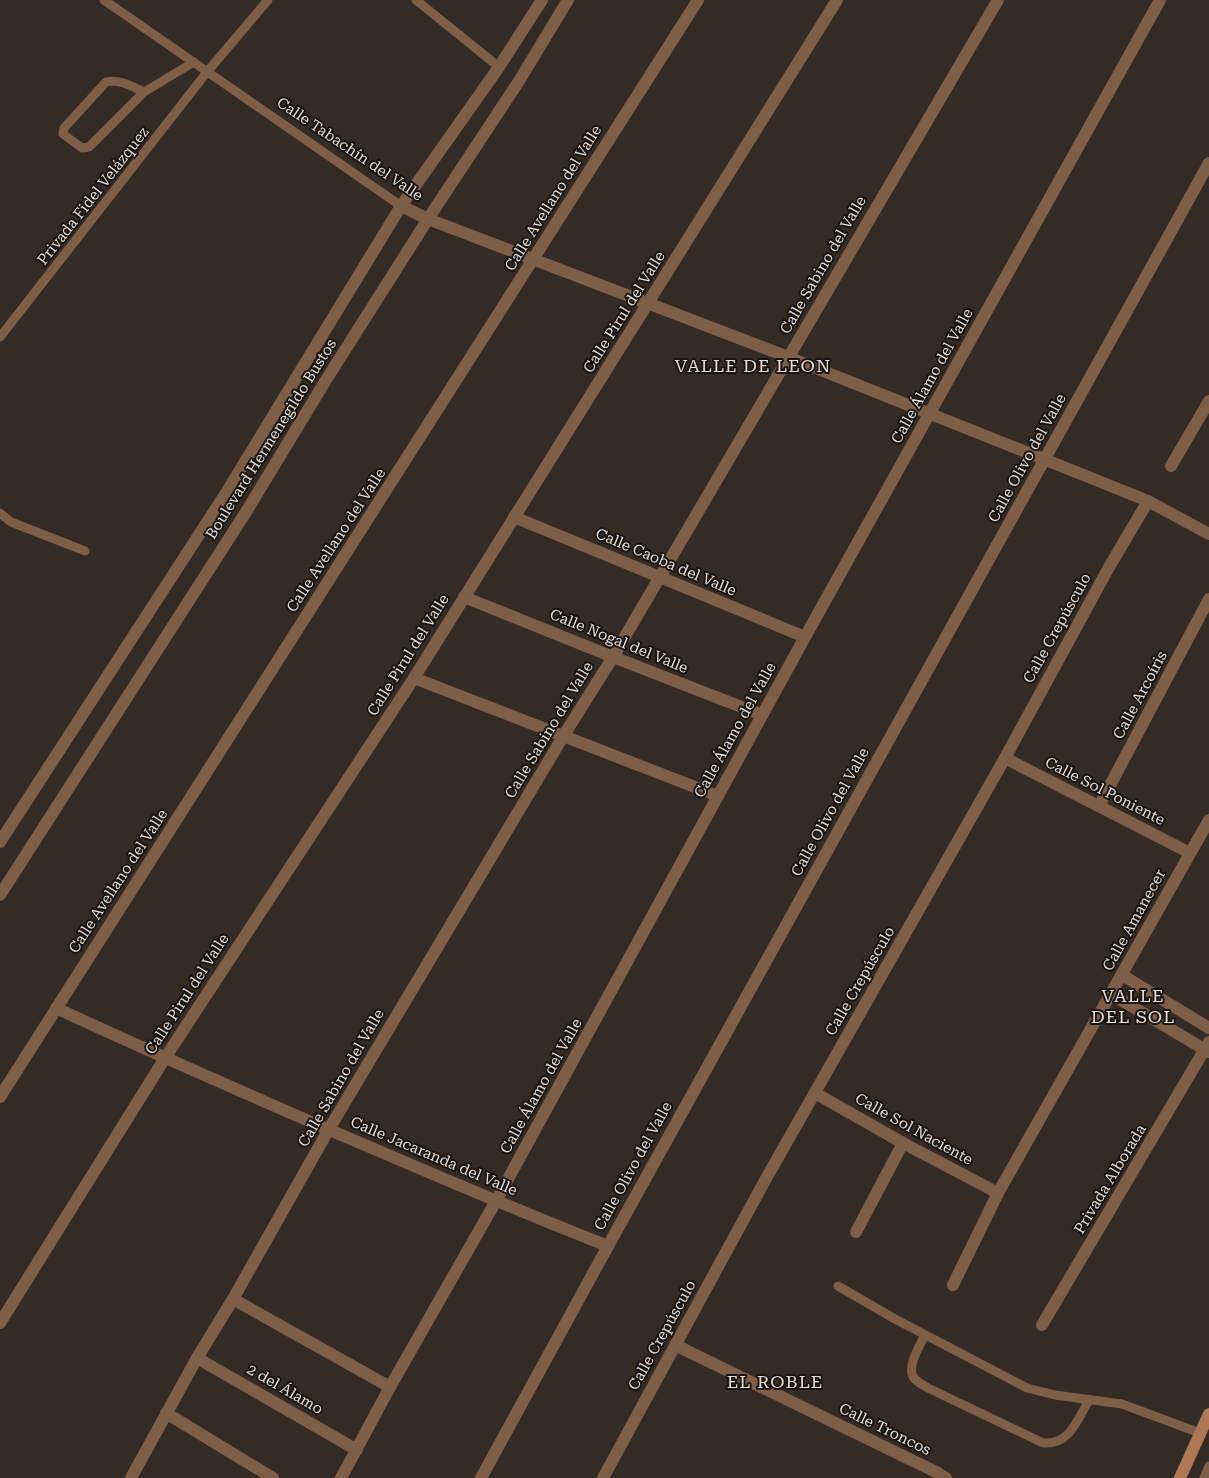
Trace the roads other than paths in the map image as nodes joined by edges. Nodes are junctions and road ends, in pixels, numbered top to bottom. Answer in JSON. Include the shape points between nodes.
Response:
{"nodes":[{"id":1,"x":104,"y":0,"type":"edge"},
{"id":2,"x":268,"y":0,"type":"edge"},
{"id":3,"x":416,"y":0,"type":"edge"},
{"id":4,"x":542,"y":0,"type":"edge"},
{"id":5,"x":568,"y":0,"type":"edge"},
{"id":6,"x":698,"y":0,"type":"edge"},
{"id":7,"x":837,"y":0,"type":"edge"},
{"id":8,"x":998,"y":0,"type":"edge"},
{"id":9,"x":1160,"y":0,"type":"edge"},
{"id":10,"x":194,"y":62,"type":"junction"},
{"id":11,"x":499,"y":67,"type":"junction"},
{"id":12,"x":208,"y":72,"type":"junction"},
{"id":13,"x":144,"y":92,"type":"junction"},
{"id":14,"x":1209,"y":163,"type":"edge"},
{"id":15,"x":402,"y":206,"type":"junction"},
{"id":16,"x":428,"y":218,"type":"junction"},
{"id":17,"x":534,"y":259,"type":"junction"},
{"id":18,"x":649,"y":303,"type":"junction"},
{"id":19,"x":0,"y":337,"type":"edge"},
{"id":20,"x":788,"y":357,"type":"junction"},
{"id":21,"x":1209,"y":401,"type":"edge"},
{"id":22,"x":930,"y":414,"type":"junction"},
{"id":23,"x":1045,"y":459,"type":"junction"},
{"id":24,"x":1171,"y":466,"type":"dead end"},
{"id":25,"x":1148,"y":501,"type":"junction"},
{"id":26,"x":0,"y":513,"type":"edge"},
{"id":27,"x":514,"y":517,"type":"junction"},
{"id":28,"x":1209,"y":534,"type":"edge"},
{"id":29,"x":84,"y":551,"type":"dead end"},
{"id":30,"x":659,"y":577,"type":"junction"},
{"id":31,"x":464,"y":597,"type":"junction"},
{"id":32,"x":1209,"y":599,"type":"edge"},
{"id":33,"x":805,"y":637,"type":"junction"},
{"id":34,"x":613,"y":657,"type":"junction"},
{"id":35,"x":414,"y":678,"type":"junction"},
{"id":36,"x":762,"y":715,"type":"junction"},
{"id":37,"x":564,"y":735,"type":"junction"},
{"id":38,"x":1005,"y":758,"type":"junction"},
{"id":39,"x":718,"y":796,"type":"junction"},
{"id":40,"x":1099,"y":806,"type":"junction"},
{"id":41,"x":1209,"y":820,"type":"edge"},
{"id":42,"x":0,"y":842,"type":"edge"},
{"id":43,"x":1190,"y":853,"type":"junction"},
{"id":44,"x":0,"y":896,"type":"edge"},
{"id":45,"x":1122,"y":975,"type":"junction"},
{"id":46,"x":1111,"y":994,"type":"junction"},
{"id":47,"x":56,"y":1008,"type":"junction"},
{"id":48,"x":1209,"y":1028,"type":"edge"},
{"id":49,"x":1208,"y":1048,"type":"edge"},
{"id":50,"x":164,"y":1058,"type":"junction"},
{"id":51,"x":815,"y":1093,"type":"junction"},
{"id":52,"x":0,"y":1097,"type":"edge"},
{"id":53,"x":329,"y":1130,"type":"junction"},
{"id":54,"x":903,"y":1143,"type":"junction"},
{"id":55,"x":998,"y":1193,"type":"junction"},
{"id":56,"x":496,"y":1201,"type":"junction"},
{"id":57,"x":856,"y":1232,"type":"dead end"},
{"id":58,"x":608,"y":1246,"type":"junction"},
{"id":59,"x":953,"y":1285,"type":"dead end"},
{"id":60,"x":838,"y":1286,"type":"dead end"},
{"id":61,"x":233,"y":1299,"type":"junction"},
{"id":62,"x":0,"y":1323,"type":"edge"},
{"id":63,"x":1042,"y":1325,"type":"dead end"},
{"id":64,"x":925,"y":1335,"type":"junction"},
{"id":65,"x":675,"y":1345,"type":"junction"},
{"id":66,"x":197,"y":1358,"type":"junction"},
{"id":67,"x":390,"y":1387,"type":"junction"},
{"id":68,"x":1089,"y":1400,"type":"junction"},
{"id":69,"x":166,"y":1413,"type":"junction"},
{"id":70,"x":1209,"y":1414,"type":"edge"},
{"id":71,"x":1200,"y":1433,"type":"junction"},
{"id":72,"x":357,"y":1450,"type":"junction"},
{"id":73,"x":1209,"y":1466,"type":"edge"},
{"id":74,"x":130,"y":1478,"type":"edge"},
{"id":75,"x":274,"y":1478,"type":"edge"},
{"id":76,"x":341,"y":1478,"type":"edge"},
{"id":77,"x":481,"y":1478,"type":"edge"},
{"id":78,"x":603,"y":1478,"type":"edge"},
{"id":79,"x":946,"y":1478,"type":"edge"},
{"id":80,"x":1180,"y":1478,"type":"edge"},
{"id":81,"x":1204,"y":1478,"type":"edge"}],
"edges":[{"from":1,"to":10,"type":"lane","name":"Calle Tabachín del Valle"},
{"from":2,"to":12,"type":"lane","name":"Privada Fidel Velázquez"},
{"from":3,"to":11,"type":"lane"},
{"from":4,"to":11,"type":"street","name":"Boulevard Hermenegildo Bustos"},
{"from":5,"to":16,"type":"street","name":"Boulevard Hermenegildo Bustos","via":[[519,81]]},
{"from":6,"to":17,"type":"street","name":"Calle Avellano del Valle"},
{"from":7,"to":18,"type":"street","name":"Calle Pirul del Valle"},
{"from":8,"to":20,"type":"street","name":"Calle Sabino del Valle"},
{"from":9,"to":22,"type":"street","name":"Calle Álamo del Valle"},
{"from":10,"to":12,"type":"lane","name":"Calle Tabachín del Valle"},
{"from":10,"to":13,"type":"lane"},
{"from":11,"to":15,"type":"street","name":"Boulevard Hermenegildo Bustos"},
{"from":12,"to":15,"type":"lane","name":"Calle Tabachín del Valle"},
{"from":12,"to":19,"type":"lane","name":"Privada Fidel Velázquez"},
{"from":13,"to":13,"type":"lane","via":[[124,82],[106,82],[64,128],[63,134],[82,148],[89,147]]},
{"from":14,"to":23,"type":"street","name":"Calle Olivo del Valle"},
{"from":15,"to":16,"type":"street","name":"Calle Tabachín del Valle"},
{"from":15,"to":42,"type":"street","name":"Boulevard Hermenegildo Bustos","via":[[226,493]]},
{"from":16,"to":17,"type":"street","name":"Calle Tabachín del Valle"},
{"from":16,"to":44,"type":"street","name":"Boulevard Hermenegildo Bustos","via":[[246,512]]},
{"from":17,"to":18,"type":"street","name":"Calle Tabachín del Valle"},
{"from":17,"to":47,"type":"street","name":"Calle Avellano del Valle"},
{"from":18,"to":20,"type":"street","name":"Calle Tabachín del Valle"},
{"from":18,"to":27,"type":"street","name":"Calle Pirul del Valle"},
{"from":20,"to":22,"type":"street","name":"Calle Tabachín del Valle"},
{"from":20,"to":30,"type":"street","name":"Calle Sabino del Valle"},
{"from":21,"to":24,"type":"street"},
{"from":22,"to":23,"type":"street","name":"Calle Tabachín del Valle"},
{"from":22,"to":33,"type":"street","name":"Calle Álamo del Valle"},
{"from":23,"to":25,"type":"street","name":"Calle Tabachín del Valle"},
{"from":23,"to":58,"type":"street","name":"Calle Olivo del Valle"},
{"from":25,"to":28,"type":"street","name":"Calle Tabachín del Valle"},
{"from":25,"to":38,"type":"street","name":"Calle Crepúsculo"},
{"from":26,"to":29,"type":"lane","via":[[10,522]]},
{"from":27,"to":30,"type":"street","name":"Calle Caoba del Valle"},
{"from":27,"to":31,"type":"street","name":"Calle Pirul del Valle"},
{"from":30,"to":33,"type":"street","name":"Calle Caoba del Valle"},
{"from":30,"to":34,"type":"street","name":"Calle Sabino del Valle"},
{"from":31,"to":34,"type":"street","name":"Calle Nogal del Valle"},
{"from":31,"to":35,"type":"street","name":"Calle Pirul del Valle"},
{"from":32,"to":40,"type":"street","name":"Calle Arcoíris"},
{"from":33,"to":36,"type":"street","name":"Calle Álamo del Valle"},
{"from":34,"to":36,"type":"street","name":"Calle Nogal del Valle"},
{"from":34,"to":37,"type":"street","name":"Calle Sabino del Valle"},
{"from":35,"to":37,"type":"street"},
{"from":35,"to":50,"type":"street","name":"Calle Pirul del Valle"},
{"from":36,"to":39,"type":"street","name":"Calle Álamo del Valle"},
{"from":37,"to":39,"type":"street"},
{"from":37,"to":53,"type":"street","name":"Calle Sabino del Valle"},
{"from":38,"to":40,"type":"street","name":"Calle Sol Poniente"},
{"from":38,"to":51,"type":"street","name":"Calle Crepúsculo"},
{"from":39,"to":56,"type":"street","name":"Calle Álamo del Valle"},
{"from":40,"to":43,"type":"street","name":"Calle Sol Poniente"},
{"from":41,"to":43,"type":"street","name":"Calle Amanecer"},
{"from":43,"to":45,"type":"street","name":"Calle Amanecer"},
{"from":45,"to":46,"type":"street","name":"Calle Amanecer"},
{"from":45,"to":48,"type":"street"},
{"from":46,"to":49,"type":"street"},
{"from":46,"to":55,"type":"street","name":"Calle Amanecer"},
{"from":47,"to":50,"type":"street","name":"Calle Jacaranda del Valle"},
{"from":47,"to":52,"type":"street","name":"Calle Avellano del Valle"},
{"from":49,"to":63,"type":"street","name":"Privada Alborada"},
{"from":50,"to":53,"type":"street","name":"Calle Jacaranda del Valle"},
{"from":50,"to":62,"type":"street","name":"Calle Pirul del Valle"},
{"from":51,"to":54,"type":"street","name":"Calle Sol Naciente"},
{"from":51,"to":65,"type":"street","name":"Calle Crepúsculo"},
{"from":53,"to":56,"type":"street","name":"Calle Jacaranda del Valle"},
{"from":53,"to":61,"type":"street","name":"Calle Sabino del Valle"},
{"from":54,"to":55,"type":"street","name":"Calle Sol Naciente"},
{"from":54,"to":57,"type":"street"},
{"from":55,"to":59,"type":"street","name":"Calle Amanecer"},
{"from":56,"to":58,"type":"street","name":"Calle Jacaranda del Valle"},
{"from":56,"to":67,"type":"street","name":"Calle Álamo del Valle"},
{"from":58,"to":77,"type":"street","name":"Calle Olivo del Valle"},
{"from":60,"to":64,"type":"lane"},
{"from":61,"to":66,"type":"street","name":"Calle Sabino del Valle"},
{"from":61,"to":67,"type":"street"},
{"from":64,"to":68,"type":"lane","via":[[1027,1388]]},
{"from":64,"to":68,"type":"lane","via":[[912,1363],[914,1379],[1043,1443],[1065,1438]]},
{"from":65,"to":78,"type":"street","name":"Calle Crepúsculo"},
{"from":65,"to":79,"type":"street","name":"Calle Troncos"},
{"from":66,"to":69,"type":"street","name":"Calle Sabino del Valle"},
{"from":66,"to":72,"type":"street","name":"2 del Álamo"},
{"from":67,"to":72,"type":"street","name":"Calle Álamo del Valle"},
{"from":68,"to":71,"type":"lane","via":[[1122,1404]]},
{"from":69,"to":74,"type":"street","name":"Calle Sabino del Valle"},
{"from":69,"to":75,"type":"street"},
{"from":70,"to":71,"type":"main road"},
{"from":71,"to":80,"type":"main road"},
{"from":72,"to":76,"type":"street","name":"Calle Álamo del Valle"},
{"from":73,"to":81,"type":"lane"}]}
